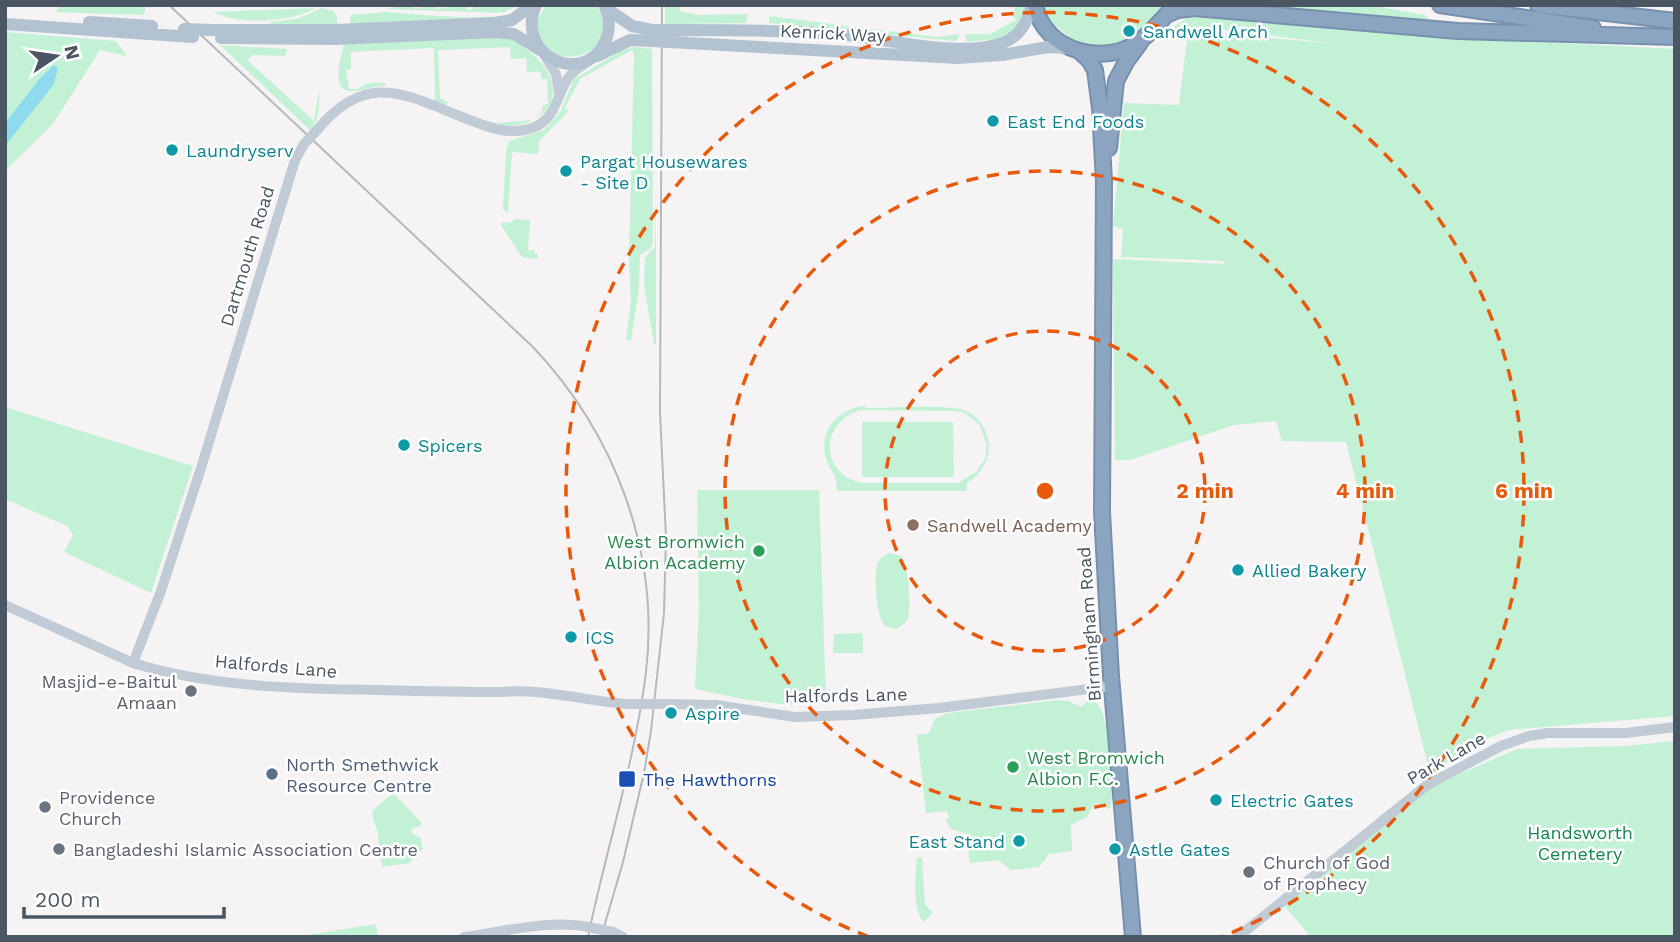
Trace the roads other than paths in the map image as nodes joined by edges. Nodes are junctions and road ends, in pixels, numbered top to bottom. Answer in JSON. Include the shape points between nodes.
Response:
{"nodes":[{"id":1,"x":534,"y":5,"type":"edge"},
{"id":2,"x":1034,"y":5,"type":"edge"},
{"id":3,"x":1440,"y":5,"type":"edge"},
{"id":4,"x":1538,"y":5,"type":"edge"},
{"id":5,"x":1615,"y":5,"type":"edge"},
{"id":6,"x":605,"y":6,"type":"edge"},
{"id":7,"x":1171,"y":10,"type":"edge"},
{"id":8,"x":5,"y":16,"type":"edge"},
{"id":9,"x":1675,"y":20,"type":"edge"},
{"id":10,"x":5,"y":24,"type":"edge"},
{"id":11,"x":189,"y":33,"type":"junction"},
{"id":12,"x":341,"y":34,"type":"junction"},
{"id":13,"x":652,"y":35,"type":"junction"},
{"id":14,"x":669,"y":36,"type":"junction"},
{"id":15,"x":1675,"y":37,"type":"edge"},
{"id":16,"x":1140,"y":41,"type":"junction"},
{"id":17,"x":1075,"y":50,"type":"junction"},
{"id":18,"x":542,"y":52,"type":"junction"},
{"id":19,"x":593,"y":58,"type":"junction"},
{"id":20,"x":559,"y":96,"type":"junction"},
{"id":21,"x":1104,"y":182,"type":"junction"},
{"id":22,"x":5,"y":605,"type":"edge"},
{"id":23,"x":133,"y":663,"type":"junction"},
{"id":24,"x":1112,"y":686,"type":"junction"},
{"id":25,"x":1675,"y":727,"type":"edge"},
{"id":26,"x":618,"y":935,"type":"edge"},
{"id":27,"x":464,"y":937,"type":"edge"},
{"id":28,"x":1133,"y":937,"type":"edge"},
{"id":29,"x":1238,"y":937,"type":"edge"}],
"edges":[{"from":1,"to":12,"type":"main road","via":[[505,22]]},
{"from":1,"to":18,"type":"main road","via":[[532,29]]},
{"from":2,"to":14,"type":"main road","name":"Kenrick Way","via":[[1018,34],[983,47],[795,31]]},
{"from":2,"to":17,"type":"highway","name":"Birmingham Road","via":[[1055,39]]},
{"from":3,"to":15,"type":"highway"},
{"from":4,"to":9,"type":"highway"},
{"from":5,"to":9,"type":"highway"},
{"from":6,"to":13,"type":"main road","name":"Kenrick Way"},
{"from":6,"to":19,"type":"main road","via":[[608,36]]},
{"from":7,"to":15,"type":"highway","via":[[1194,8],[1458,30]]},
{"from":7,"to":16,"type":"highway"},
{"from":8,"to":11,"type":"main road"},
{"from":10,"to":11,"type":"main road"},
{"from":11,"to":12,"type":"main road"},
{"from":12,"to":18,"type":"main road","via":[[496,32],[514,34]]},
{"from":13,"to":14,"type":"main road","name":"Kenrick Way","bridge":true},
{"from":13,"to":19,"type":"main road","name":"Kenrick Way"},
{"from":14,"to":17,"type":"main road","name":"Kenrick Way","via":[[958,58],[1048,47]]},
{"from":16,"to":17,"type":"highway","via":[[1106,54]]},
{"from":16,"to":21,"type":"highway","name":"Birmingham Road","via":[[1116,81]]},
{"from":17,"to":21,"type":"highway","name":"Birmingham Road","via":[[1089,60],[1098,82]]},
{"from":18,"to":19,"type":"main road","via":[[568,64]]},
{"from":18,"to":20,"type":"street","via":[[556,74]]},
{"from":19,"to":20,"type":"street","name":"Dartmouth Road","via":[[572,74]]},
{"from":20,"to":23,"type":"street","name":"Dartmouth Road","bridge":true,"via":[[551,114],[535,128],[510,131],[486,127],[406,97],[364,94],[342,104],[304,144],[291,171],[201,468]]},
{"from":21,"to":24,"type":"highway","name":"Birmingham Road","via":[[1102,512]]},
{"from":22,"to":23,"type":"street","name":"Halfords Lane"},
{"from":23,"to":24,"type":"street","name":"Halfords Lane","bridge":true,"via":[[282,687],[528,691],[627,704],[716,705],[795,717],[939,708]]},
{"from":24,"to":28,"type":"highway","name":"Birmingham Road"},
{"from":25,"to":29,"type":"street","name":"Park Lane","via":[[1626,733],[1548,733],[1501,746],[1427,785]]},
{"from":26,"to":27,"type":"street","bridge":true,"via":[[557,924]]}]}
